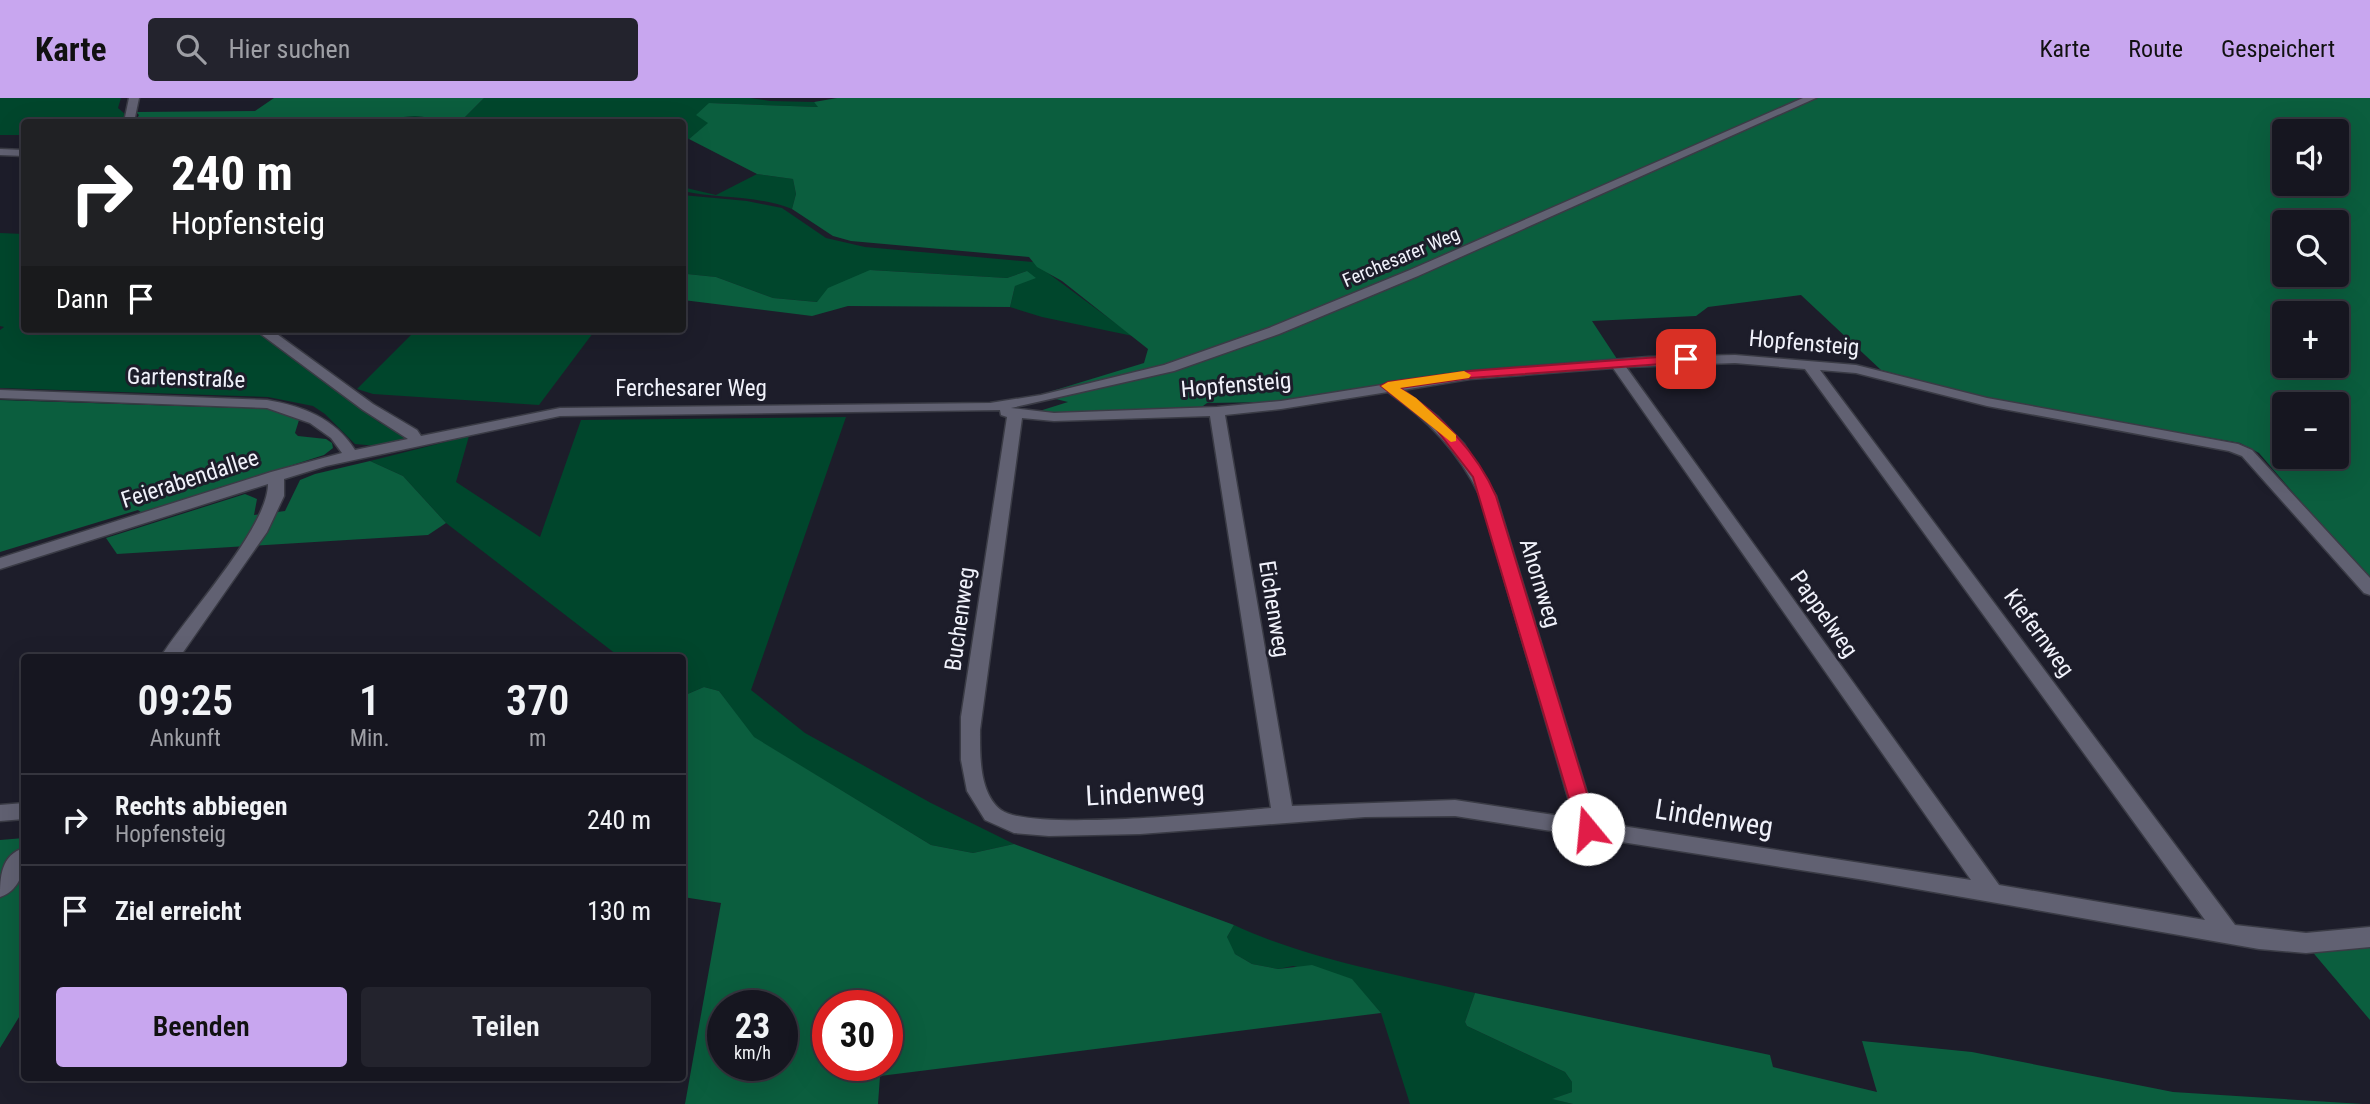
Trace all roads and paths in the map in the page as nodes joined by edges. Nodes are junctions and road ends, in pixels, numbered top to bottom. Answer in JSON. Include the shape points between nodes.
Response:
{"nodes":[{"id":1,"x":134,"y":98,"type":"edge"},
{"id":2,"x":1787,"y":98,"type":"edge"},
{"id":3,"x":1807,"y":100,"type":"edge"},
{"id":4,"x":130,"y":119,"type":"edge"},
{"id":5,"x":0,"y":152,"type":"edge"},
{"id":6,"x":21,"y":153,"type":"edge"},
{"id":7,"x":266,"y":333,"type":"edge"},
{"id":8,"x":1616,"y":363,"type":"junction"},
{"id":9,"x":1808,"y":363,"type":"junction"},
{"id":10,"x":1388,"y":386,"type":"junction"},
{"id":11,"x":0,"y":394,"type":"edge"},
{"id":12,"x":990,"y":407,"type":"junction"},
{"id":13,"x":1217,"y":411,"type":"junction"},
{"id":14,"x":1015,"y":414,"type":"junction"},
{"id":15,"x":418,"y":442,"type":"junction"},
{"id":16,"x":396,"y":446,"type":"joint"},
{"id":17,"x":351,"y":455,"type":"junction"},
{"id":18,"x":276,"y":475,"type":"junction"},
{"id":19,"x":0,"y":564,"type":"edge"},
{"id":20,"x":2370,"y":589,"type":"edge"},
{"id":21,"x":172,"y":654,"type":"edge"},
{"id":22,"x":21,"y":811,"type":"edge"},
{"id":23,"x":0,"y":813,"type":"edge"},
{"id":24,"x":1283,"y":815,"type":"junction"},
{"id":25,"x":1004,"y":822,"type":"joint"},
{"id":26,"x":1588,"y":829,"type":"junction"},
{"id":27,"x":21,"y":860,"type":"edge"},
{"id":28,"x":0,"y":888,"type":"edge"},
{"id":29,"x":1992,"y":894,"type":"junction"},
{"id":30,"x":2228,"y":934,"type":"junction"},
{"id":31,"x":2370,"y":937,"type":"edge"}],
"edges":[{"from":1,"to":4,"type":"street"},
{"from":2,"to":3,"type":"street"},
{"from":3,"to":12,"type":"street","name":"Ferchesarer Weg","via":[[1274,331],[1168,368]]},
{"from":5,"to":6,"type":"street"},
{"from":7,"to":15,"type":"street","via":[[412,433]]},
{"from":8,"to":9,"type":"street","name":"Hopfensteig","via":[[1686,359]]},
{"from":8,"to":10,"type":"street","name":"Hopfensteig"},
{"from":8,"to":29,"type":"street","name":"Pappelweg"},
{"from":9,"to":20,"type":"street","name":"Hopfensteig","via":[[1874,373],[1987,402],[2233,447],[2247,453]]},
{"from":9,"to":30,"type":"street","name":"Kiefernweg"},
{"from":10,"to":13,"type":"street","name":"Hopfensteig"},
{"from":10,"to":26,"type":"street","name":"Ahornweg","via":[[1441,426],[1480,476]]},
{"from":11,"to":17,"type":"street","name":"Gartenstraße","via":[[288,407],[320,423]]},
{"from":12,"to":14,"type":"street","name":"Ferchesarer Weg"},
{"from":12,"to":15,"type":"street","name":"Ferchesarer Weg","via":[[559,412]]},
{"from":13,"to":14,"type":"street","name":"Hopfensteig","via":[[1054,417]]},
{"from":13,"to":24,"type":"street","name":"Eichenweg"},
{"from":14,"to":25,"type":"street","name":"Buchenweg","via":[[968,757],[976,789]]},
{"from":15,"to":16,"type":"street","name":"Ferchesarer Weg"},
{"from":16,"to":17,"type":"street","name":"Feierabendallee"},
{"from":17,"to":18,"type":"street","name":"Feierabendallee"},
{"from":18,"to":19,"type":"street","name":"Feierabendallee"},
{"from":18,"to":21,"type":"street","via":[[276,496],[259,533]]},
{"from":22,"to":23,"type":"street"},
{"from":24,"to":25,"type":"street","name":"Lindenweg","via":[[1124,826]]},
{"from":24,"to":26,"type":"street","name":"Lindenweg","via":[[1455,808]]},
{"from":26,"to":29,"type":"street","name":"Lindenweg"},
{"from":27,"to":28,"type":"street"},
{"from":29,"to":30,"type":"street","name":"Lindenweg"},
{"from":30,"to":31,"type":"street","name":"Lindenweg","via":[[2306,943]]}]}
